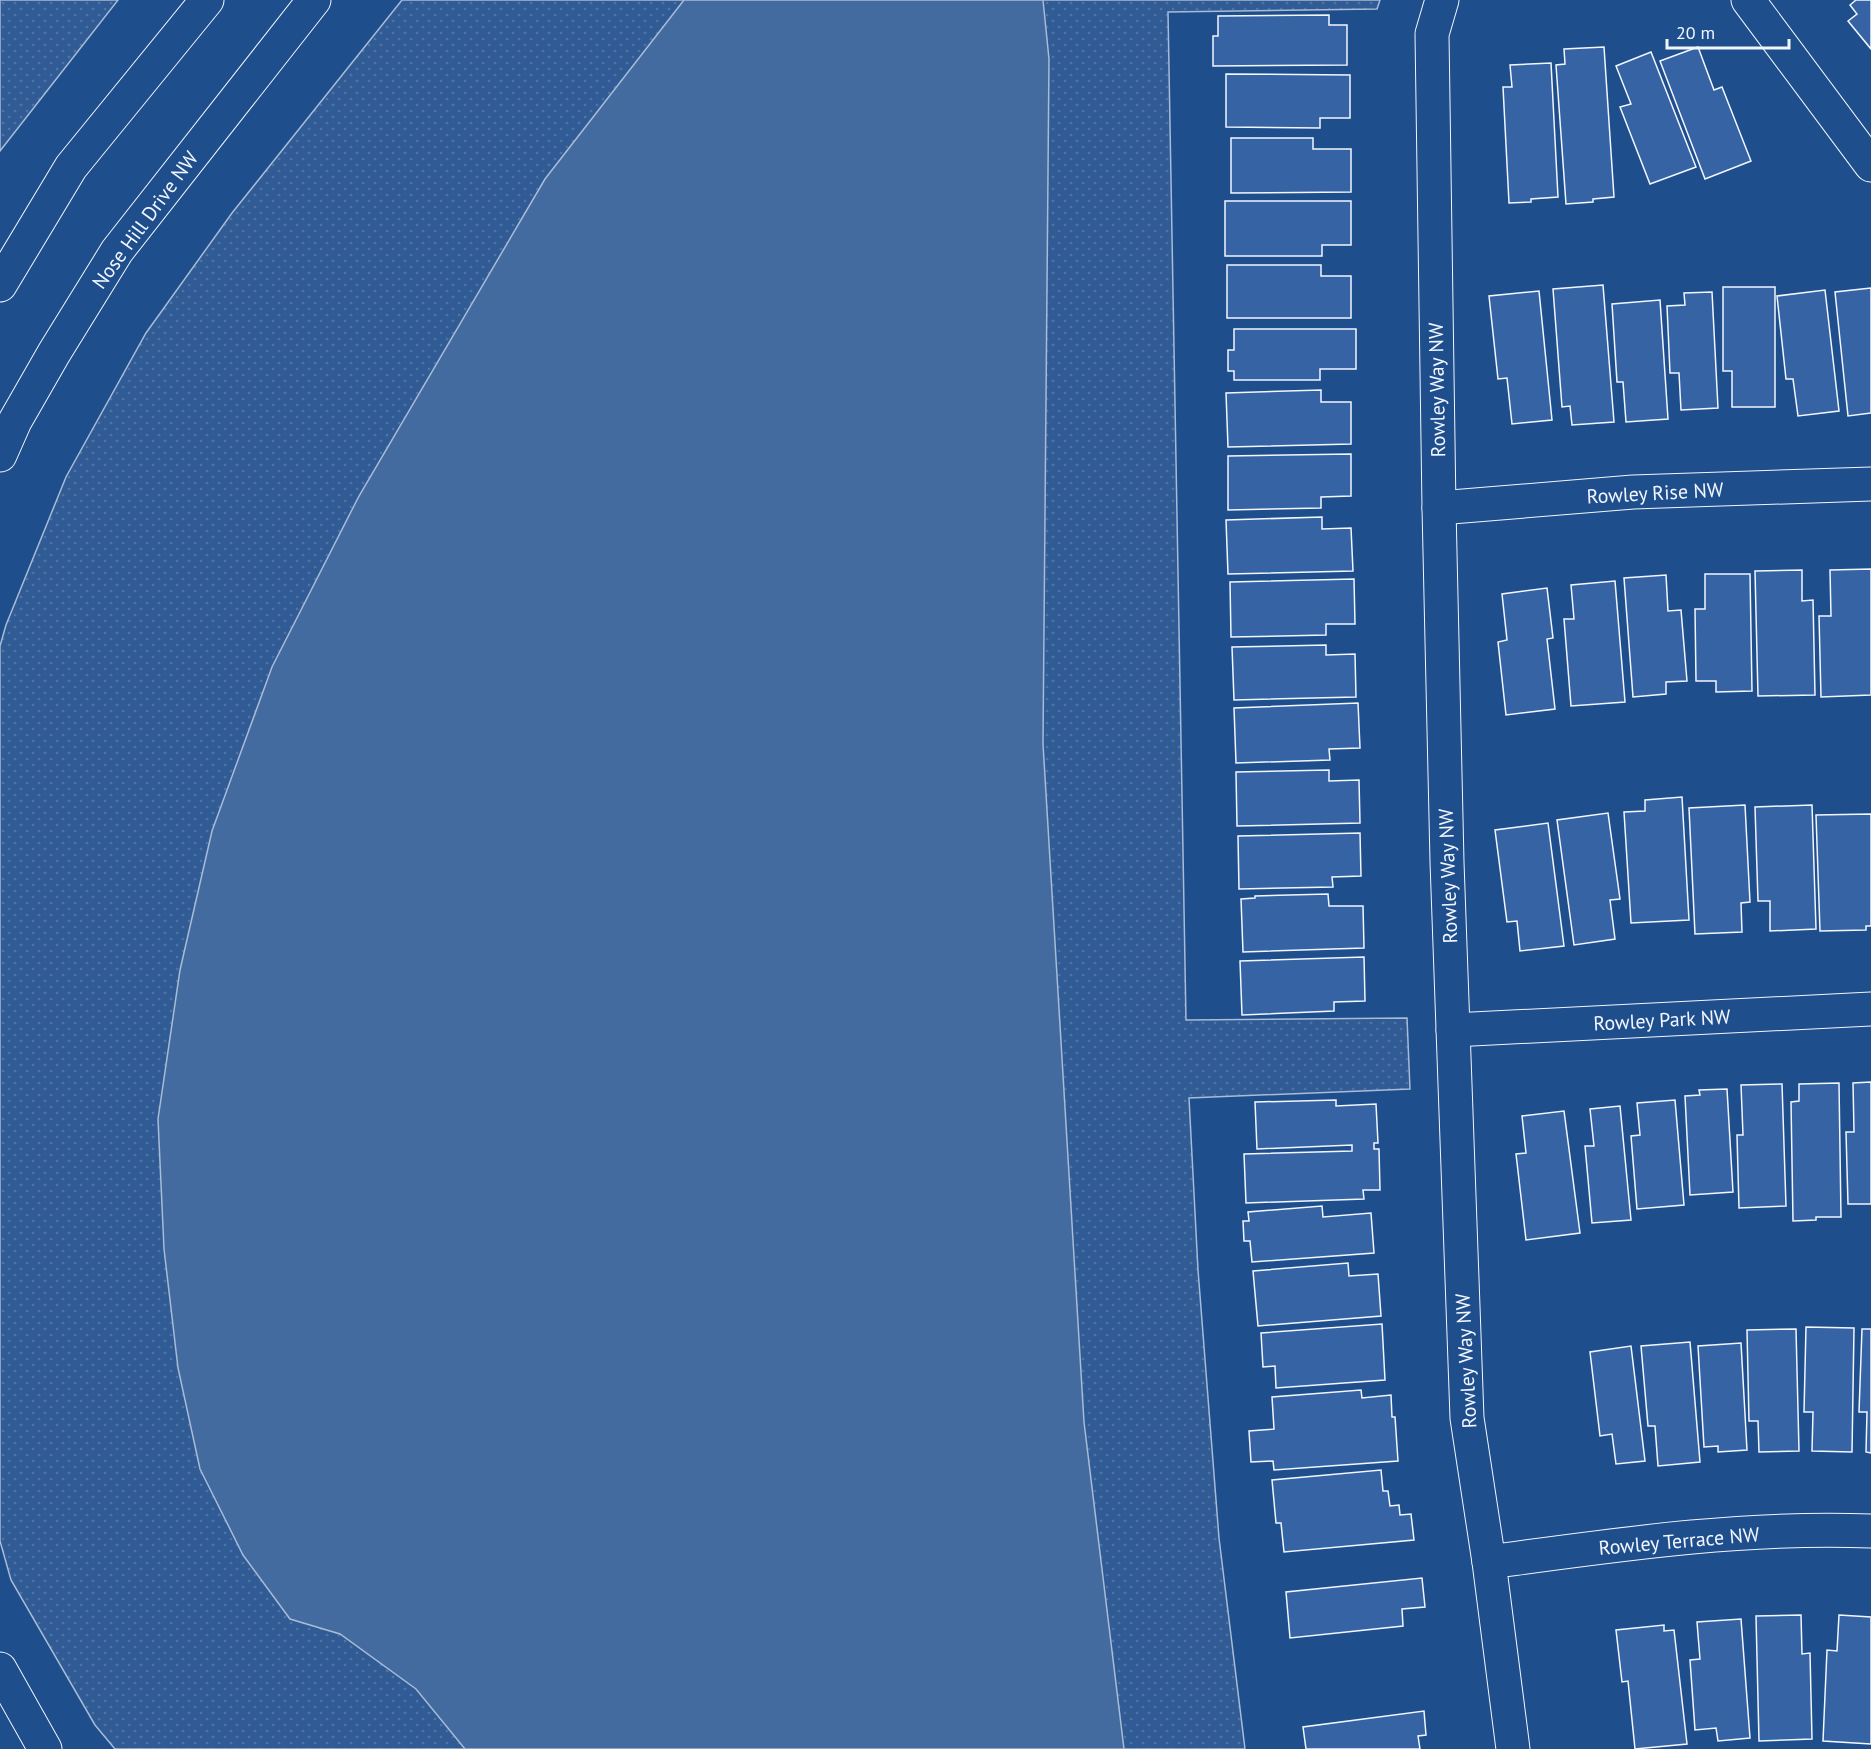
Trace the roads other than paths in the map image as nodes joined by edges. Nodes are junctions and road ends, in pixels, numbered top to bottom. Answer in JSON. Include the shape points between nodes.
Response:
{"nodes":[{"id":1,"x":207,"y":0,"type":"edge"},
{"id":2,"x":314,"y":0,"type":"edge"},
{"id":3,"x":1442,"y":0,"type":"edge"},
{"id":4,"x":1748,"y":0,"type":"edge"},
{"id":5,"x":1871,"y":165,"type":"edge"},
{"id":6,"x":0,"y":285,"type":"edge"},
{"id":7,"x":8,"y":417,"type":"edge"},
{"id":8,"x":0,"y":455,"type":"edge"},
{"id":9,"x":1871,"y":484,"type":"edge"},
{"id":10,"x":1438,"y":508,"type":"junction"},
{"id":11,"x":1871,"y":1009,"type":"edge"},
{"id":12,"x":1453,"y":1030,"type":"junction"},
{"id":13,"x":1871,"y":1531,"type":"edge"},
{"id":14,"x":1489,"y":1562,"type":"junction"},
{"id":15,"x":0,"y":1669,"type":"edge"},
{"id":16,"x":45,"y":1749,"type":"edge"},
{"id":17,"x":1513,"y":1749,"type":"edge"}],
"edges":[{"from":1,"to":6,"type":"street","via":[[71,167]]},
{"from":2,"to":7,"type":"street","name":"Nose Hill Drive NW","via":[[117,251],[54,353]]},
{"from":3,"to":10,"type":"street","name":"Rowley Way NW","via":[[1432,34]]},
{"from":4,"to":5,"type":"street"},
{"from":7,"to":8,"type":"street","name":"Nose Hill Drive NW"},
{"from":9,"to":10,"type":"street","name":"Rowley Rise NW","via":[[1633,492]]},
{"from":10,"to":12,"type":"street","name":"Rowley Way NW"},
{"from":11,"to":12,"type":"street","name":"Rowley Park NW"},
{"from":12,"to":14,"type":"street","name":"Rowley Way NW","via":[[1467,1418]]},
{"from":13,"to":14,"type":"street","name":"Rowley Terrace NW","via":[[1827,1529],[1656,1539]]},
{"from":14,"to":17,"type":"street","name":"Rowley Way NW"},
{"from":15,"to":16,"type":"street"}]}
